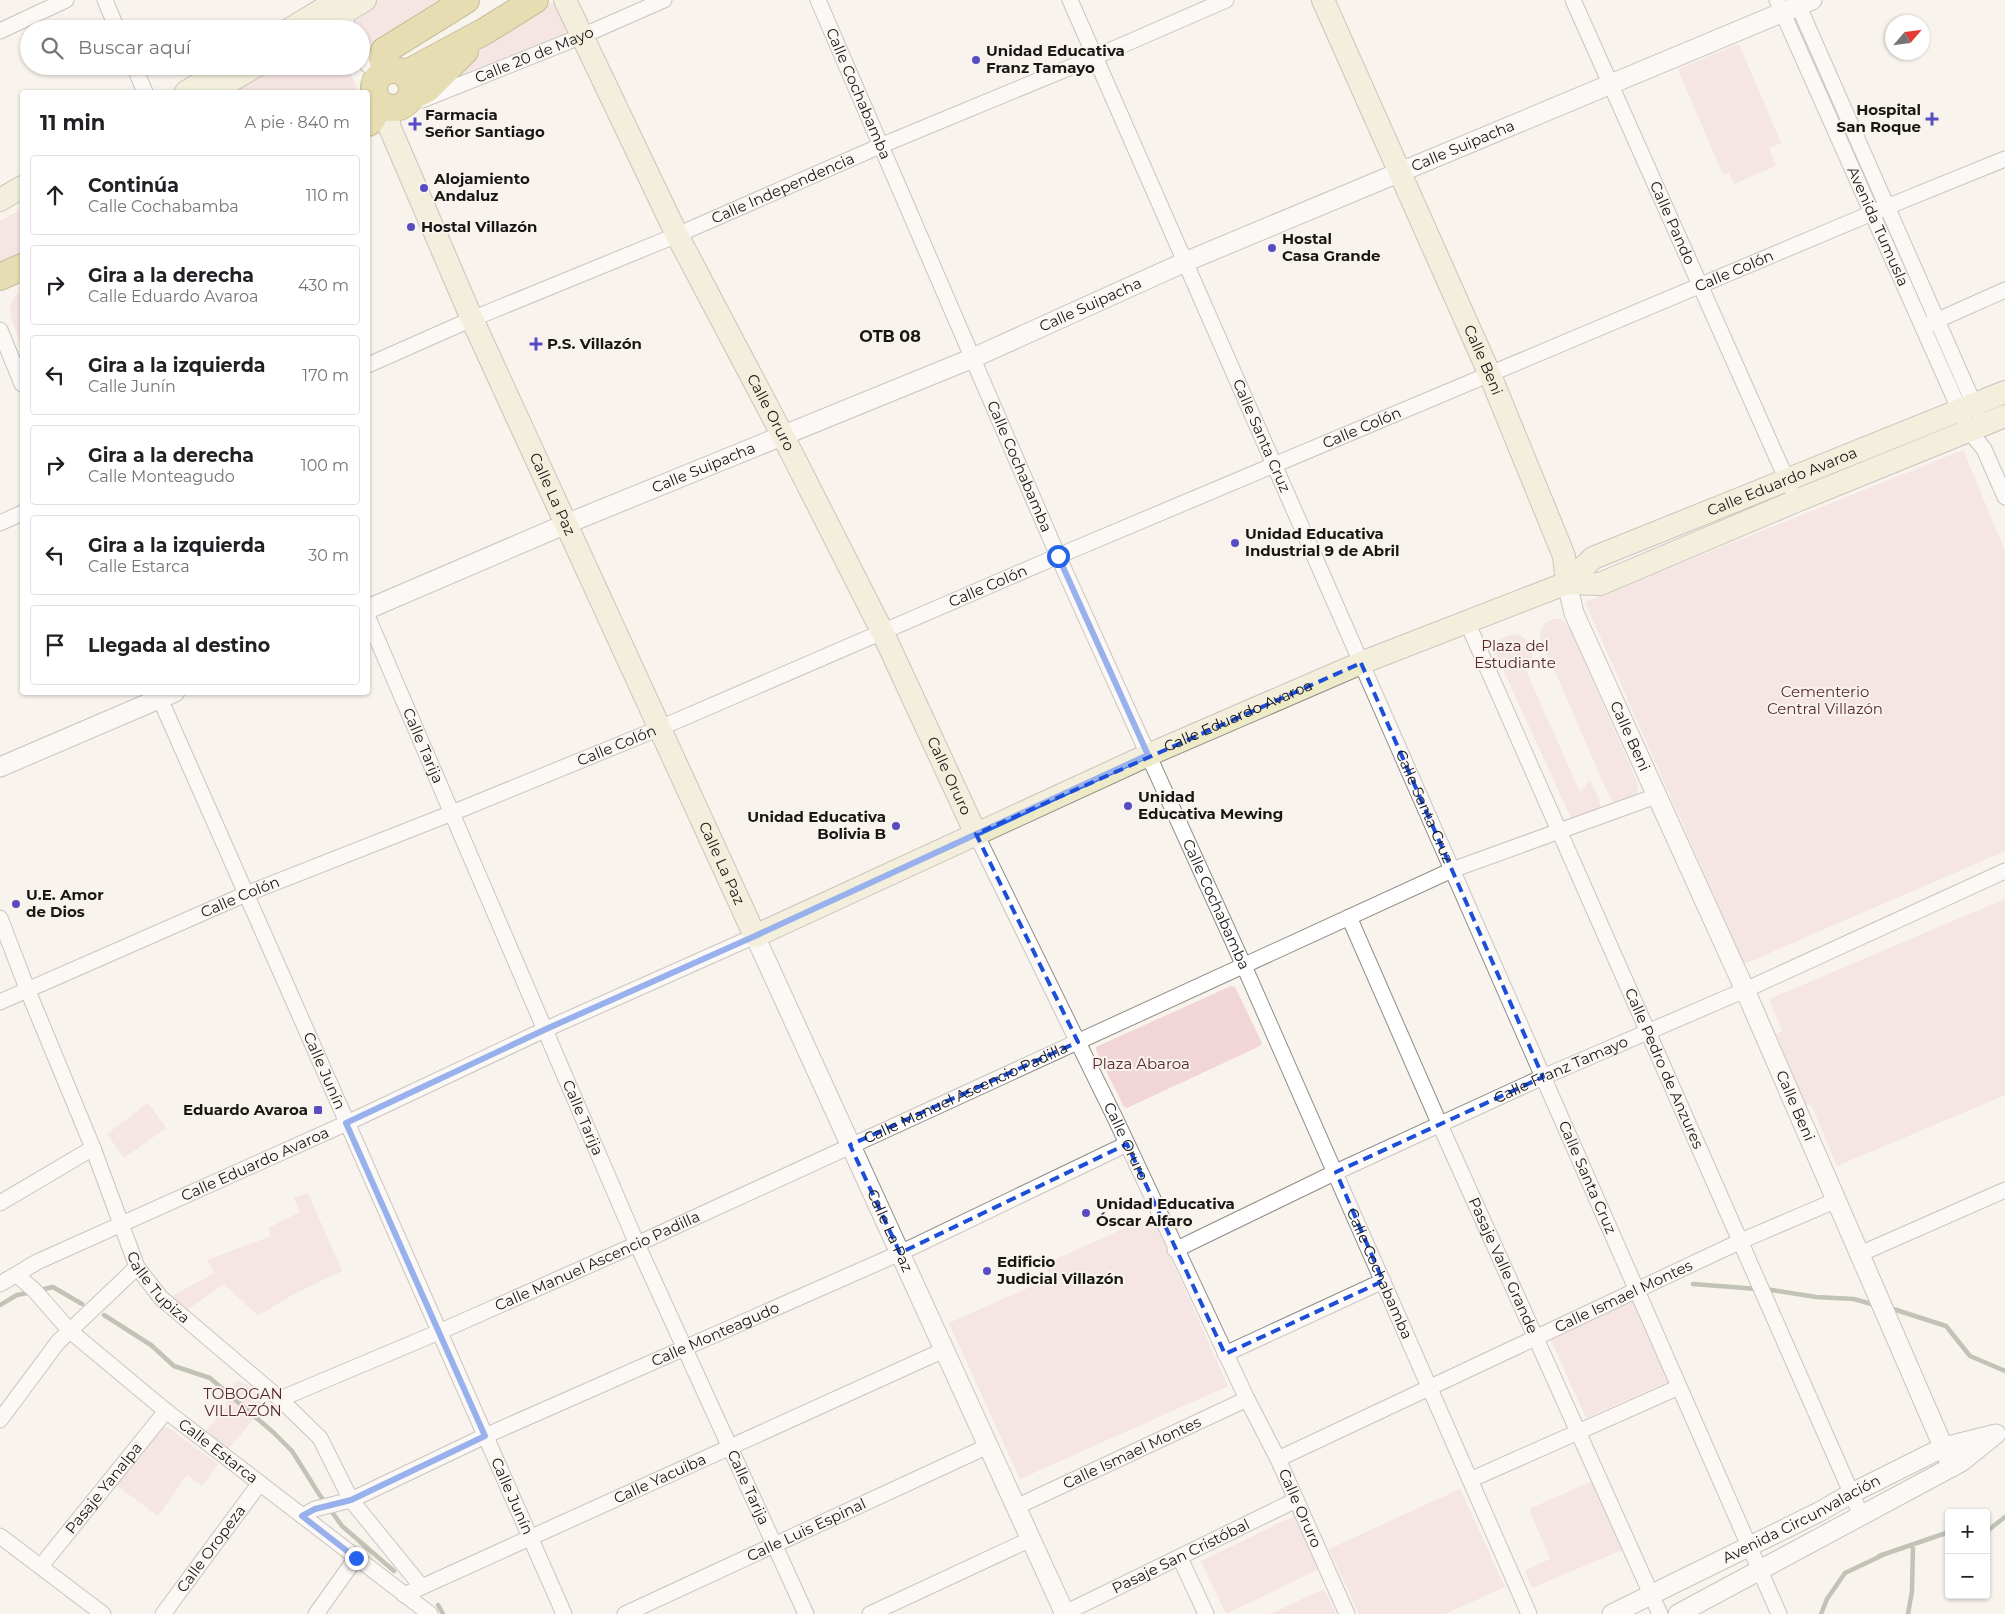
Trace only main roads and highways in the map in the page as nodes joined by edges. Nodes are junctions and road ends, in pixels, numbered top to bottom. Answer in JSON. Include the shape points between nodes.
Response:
{"nodes":[{"id":1,"x":365,"y":0,"type":"edge"},
{"id":2,"x":466,"y":0,"type":"edge"},
{"id":3,"x":535,"y":0,"type":"edge"},
{"id":4,"x":565,"y":0,"type":"edge"},
{"id":5,"x":1323,"y":0,"type":"edge"},
{"id":6,"x":340,"y":9,"type":"edge"},
{"id":7,"x":312,"y":20,"type":"edge"},
{"id":8,"x":328,"y":20,"type":"edge"},
{"id":9,"x":214,"y":75,"type":"edge"},
{"id":10,"x":241,"y":75,"type":"edge"},
{"id":11,"x":189,"y":90,"type":"edge"},
{"id":12,"x":215,"y":90,"type":"edge"},
{"id":13,"x":390,"y":95,"type":"edge"},
{"id":14,"x":20,"y":188,"type":"edge"},
{"id":15,"x":0,"y":200,"type":"edge"},
{"id":16,"x":20,"y":202,"type":"edge"},
{"id":17,"x":0,"y":214,"type":"edge"},
{"id":18,"x":20,"y":268,"type":"edge"},
{"id":19,"x":0,"y":277,"type":"edge"},
{"id":20,"x":2005,"y":392,"type":"edge"},
{"id":21,"x":2005,"y":416,"type":"edge"},
{"id":22,"x":1567,"y":583,"type":"junction"},
{"id":23,"x":976,"y":834,"type":"junction"},
{"id":24,"x":755,"y":936,"type":"joint"}],
"edges":[{"from":1,"to":6,"type":"main road"},
{"from":2,"to":13,"type":"highway","via":[[384,51],[382,58]]},
{"from":3,"to":13,"type":"highway","via":[[485,31],[427,89]]},
{"from":4,"to":23,"type":"main road","name":"Calle Oruro","via":[[677,235],[882,631]]},
{"from":5,"to":22,"type":"main road","name":"Calle Beni","via":[[1490,375],[1564,556]]},
{"from":6,"to":7,"type":"main road"},
{"from":6,"to":8,"type":"main road"},
{"from":9,"to":11,"type":"main road"},
{"from":10,"to":12,"type":"main road"},
{"from":13,"to":24,"type":"main road","name":"Calle La Paz","via":[[390,128],[472,319]]},
{"from":14,"to":15,"type":"main road"},
{"from":16,"to":17,"type":"main road"},
{"from":18,"to":19,"type":"highway"},
{"from":20,"to":22,"type":"main road","name":"Calle Eduardo Avaroa","via":[[1593,558]]},
{"from":21,"to":22,"type":"main road","name":"Calle Eduardo Avaroa","via":[[1600,584]]},
{"from":22,"to":23,"type":"main road","name":"Calle Eduardo Avaroa","via":[[1361,663]]},
{"from":23,"to":24,"type":"main road","name":"Calle Eduardo Avaroa"}]}
